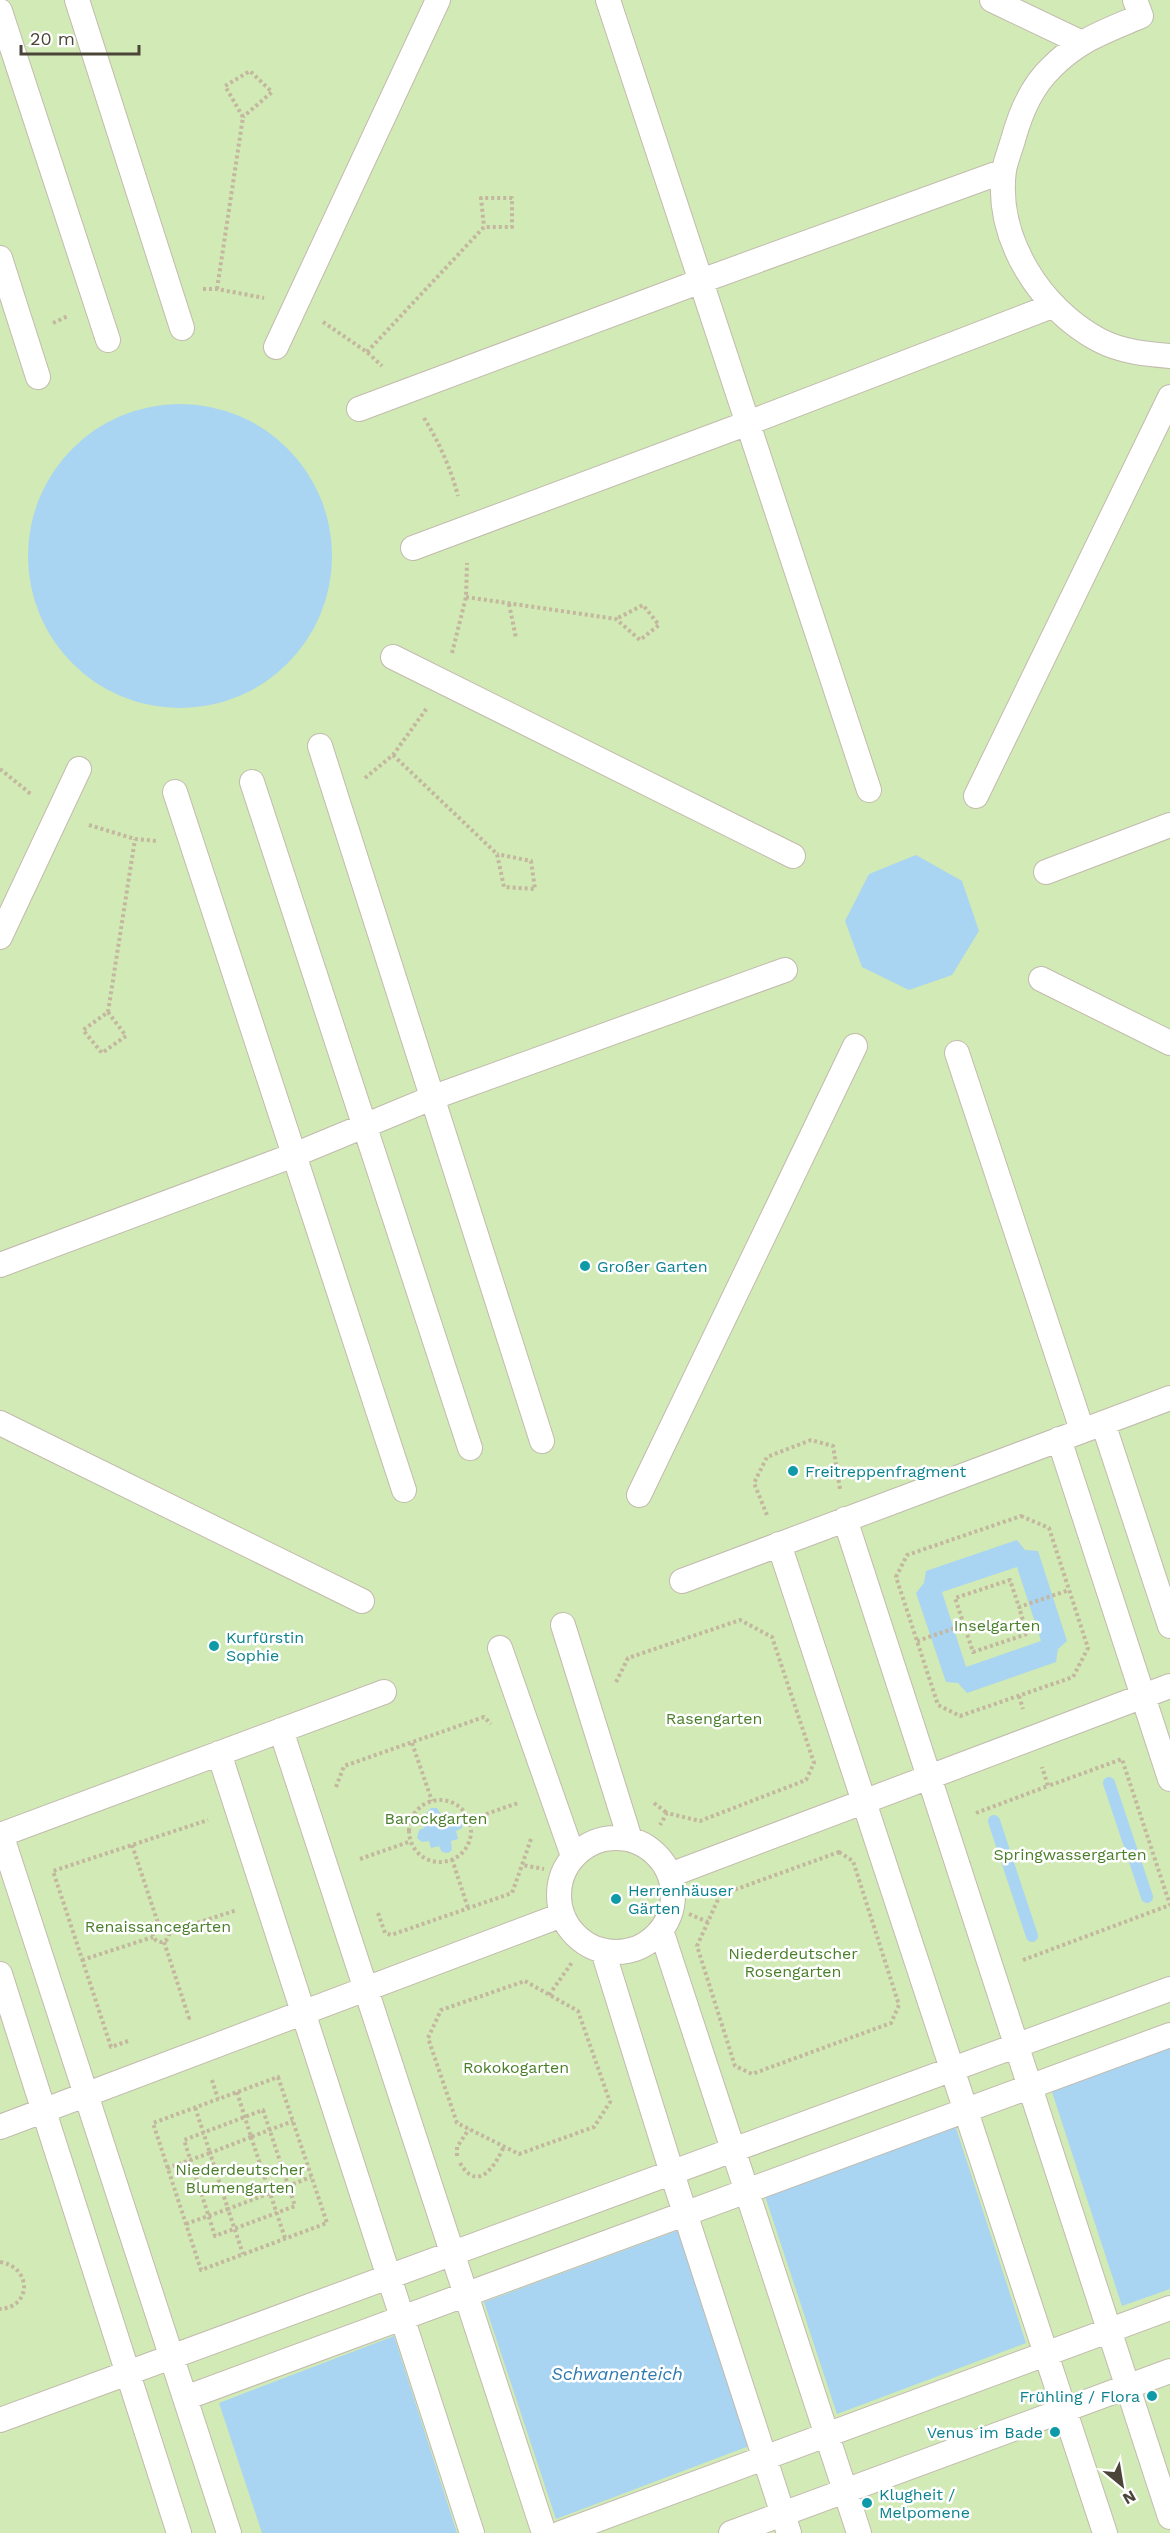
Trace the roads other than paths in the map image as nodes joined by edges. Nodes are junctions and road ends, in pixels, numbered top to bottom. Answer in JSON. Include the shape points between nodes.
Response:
{"nodes":[{"id":1,"x":77,"y":0,"type":"edge"},
{"id":2,"x":438,"y":0,"type":"edge"},
{"id":3,"x":608,"y":0,"type":"edge"},
{"id":4,"x":992,"y":0,"type":"edge"},
{"id":5,"x":1136,"y":0,"type":"edge"},
{"id":6,"x":0,"y":11,"type":"edge"},
{"id":7,"x":1080,"y":42,"type":"junction"},
{"id":8,"x":1004,"y":171,"type":"junction"},
{"id":9,"x":0,"y":258,"type":"edge"},
{"id":10,"x":701,"y":281,"type":"junction"},
{"id":11,"x":1052,"y":306,"type":"junction"},
{"id":12,"x":182,"y":328,"type":"dead end"},
{"id":13,"x":108,"y":340,"type":"dead end"},
{"id":14,"x":276,"y":347,"type":"dead end"},
{"id":15,"x":1170,"y":356,"type":"edge"},
{"id":16,"x":38,"y":377,"type":"dead end"},
{"id":17,"x":1170,"y":397,"type":"edge"},
{"id":18,"x":359,"y":409,"type":"dead end"},
{"id":19,"x":748,"y":423,"type":"junction"},
{"id":20,"x":413,"y":548,"type":"dead end"},
{"id":21,"x":393,"y":657,"type":"dead end"},
{"id":22,"x":320,"y":746,"type":"dead end"},
{"id":23,"x":79,"y":768,"type":"dead end"},
{"id":24,"x":252,"y":782,"type":"dead end"},
{"id":25,"x":869,"y":790,"type":"dead end"},
{"id":26,"x":176,"y":792,"type":"dead end"},
{"id":27,"x":976,"y":796,"type":"dead end"},
{"id":28,"x":1170,"y":825,"type":"edge"},
{"id":29,"x":793,"y":856,"type":"dead end"},
{"id":30,"x":1046,"y":872,"type":"dead end"},
{"id":31,"x":0,"y":937,"type":"edge"},
{"id":32,"x":785,"y":970,"type":"dead end"},
{"id":33,"x":1041,"y":979,"type":"dead end"},
{"id":34,"x":1170,"y":1043,"type":"edge"},
{"id":35,"x":855,"y":1046,"type":"dead end"},
{"id":36,"x":957,"y":1053,"type":"dead end"},
{"id":37,"x":434,"y":1097,"type":"junction"},
{"id":38,"x":364,"y":1126,"type":"junction"},
{"id":39,"x":294,"y":1155,"type":"junction"},
{"id":40,"x":0,"y":1265,"type":"edge"},
{"id":41,"x":1170,"y":1398,"type":"edge"},
{"id":42,"x":0,"y":1423,"type":"edge"},
{"id":43,"x":1093,"y":1426,"type":"junction"},
{"id":44,"x":1059,"y":1439,"type":"junction"},
{"id":45,"x":542,"y":1441,"type":"dead end"},
{"id":46,"x":470,"y":1448,"type":"dead end"},
{"id":47,"x":404,"y":1490,"type":"dead end"},
{"id":48,"x":639,"y":1495,"type":"dead end"},
{"id":49,"x":845,"y":1519,"type":"junction"},
{"id":50,"x":779,"y":1544,"type":"junction"},
{"id":51,"x":682,"y":1581,"type":"dead end"},
{"id":52,"x":362,"y":1601,"type":"dead end"},
{"id":53,"x":563,"y":1624,"type":"dead end"},
{"id":54,"x":1170,"y":1626,"type":"edge"},
{"id":55,"x":500,"y":1648,"type":"dead end"},
{"id":56,"x":1170,"y":1686,"type":"edge"},
{"id":57,"x":384,"y":1692,"type":"dead end"},
{"id":58,"x":1143,"y":1697,"type":"junction"},
{"id":59,"x":281,"y":1730,"type":"junction"},
{"id":60,"x":219,"y":1753,"type":"junction"},
{"id":61,"x":929,"y":1777,"type":"junction"},
{"id":62,"x":1170,"y":1779,"type":"edge"},
{"id":63,"x":864,"y":1802,"type":"junction"},
{"id":64,"x":1,"y":1834,"type":"edge"},
{"id":65,"x":638,"y":1842,"type":"junction"},
{"id":66,"x":568,"y":1864,"type":"junction"},
{"id":67,"x":670,"y":1875,"type":"junction"},
{"id":68,"x":562,"y":1915,"type":"junction"},
{"id":69,"x":661,"y":1930,"type":"junction"},
{"id":70,"x":594,"y":1947,"type":"junction"},
{"id":71,"x":0,"y":1974,"type":"edge"},
{"id":72,"x":366,"y":1989,"type":"junction"},
{"id":73,"x":1170,"y":1989,"type":"edge"},
{"id":74,"x":303,"y":2013,"type":"junction"},
{"id":75,"x":1170,"y":2035,"type":"edge"},
{"id":76,"x":1018,"y":2045,"type":"junction"},
{"id":77,"x":954,"y":2068,"type":"junction"},
{"id":78,"x":1031,"y":2086,"type":"junction"},
{"id":79,"x":86,"y":2095,"type":"junction"},
{"id":80,"x":967,"y":2109,"type":"junction"},
{"id":81,"x":44,"y":2111,"type":"junction"},
{"id":82,"x":0,"y":2127,"type":"edge"},
{"id":83,"x":735,"y":2150,"type":"junction"},
{"id":84,"x":672,"y":2173,"type":"junction"},
{"id":85,"x":748,"y":2190,"type":"junction"},
{"id":86,"x":685,"y":2213,"type":"junction"},
{"id":87,"x":452,"y":2254,"type":"junction"},
{"id":88,"x":389,"y":2277,"type":"junction"},
{"id":89,"x":465,"y":2294,"type":"junction"},
{"id":90,"x":1170,"y":2308,"type":"edge"},
{"id":91,"x":402,"y":2317,"type":"junction"},
{"id":92,"x":1109,"y":2331,"type":"junction"},
{"id":93,"x":1046,"y":2354,"type":"junction"},
{"id":94,"x":172,"y":2357,"type":"junction"},
{"id":95,"x":1170,"y":2371,"type":"edge"},
{"id":96,"x":128,"y":2373,"type":"junction"},
{"id":97,"x":1128,"y":2387,"type":"junction"},
{"id":98,"x":185,"y":2398,"type":"junction"},
{"id":99,"x":1065,"y":2410,"type":"junction"},
{"id":100,"x":0,"y":2420,"type":"edge"},
{"id":101,"x":828,"y":2435,"type":"junction"},
{"id":102,"x":765,"y":2458,"type":"junction"},
{"id":103,"x":846,"y":2491,"type":"junction"},
{"id":104,"x":1170,"y":2517,"type":"edge"},
{"id":105,"x":785,"y":2524,"type":"edge"},
{"id":106,"x":179,"y":2533,"type":"edge"},
{"id":107,"x":229,"y":2533,"type":"edge"},
{"id":108,"x":472,"y":2533,"type":"edge"},
{"id":109,"x":544,"y":2533,"type":"edge"},
{"id":110,"x":561,"y":2533,"type":"edge"},
{"id":111,"x":732,"y":2533,"type":"edge"},
{"id":112,"x":859,"y":2533,"type":"edge"},
{"id":113,"x":1105,"y":2533,"type":"edge"}],
"edges":[{"from":1,"to":12,"type":"street"},
{"from":2,"to":14,"type":"street"},
{"from":3,"to":10,"type":"street"},
{"from":4,"to":7,"type":"street"},
{"from":5,"to":7,"type":"street","via":[[1141,16]]},
{"from":6,"to":13,"type":"street"},
{"from":7,"to":8,"type":"street","via":[[1049,69],[1021,110]]},
{"from":8,"to":10,"type":"street"},
{"from":8,"to":11,"type":"street","via":[[1004,199],[1012,240],[1035,285]]},
{"from":9,"to":16,"type":"street"},
{"from":10,"to":18,"type":"street"},
{"from":10,"to":19,"type":"street"},
{"from":11,"to":15,"type":"street","via":[[1099,340],[1136,354]]},
{"from":11,"to":19,"type":"street"},
{"from":17,"to":27,"type":"street"},
{"from":19,"to":20,"type":"street"},
{"from":19,"to":25,"type":"street"},
{"from":21,"to":29,"type":"street"},
{"from":22,"to":37,"type":"street"},
{"from":23,"to":31,"type":"street"},
{"from":24,"to":38,"type":"street"},
{"from":26,"to":39,"type":"street"},
{"from":28,"to":30,"type":"street"},
{"from":32,"to":37,"type":"street"},
{"from":33,"to":34,"type":"street"},
{"from":35,"to":48,"type":"street"},
{"from":36,"to":43,"type":"street"},
{"from":37,"to":38,"type":"street"},
{"from":37,"to":45,"type":"street"},
{"from":38,"to":39,"type":"street"},
{"from":38,"to":46,"type":"street"},
{"from":39,"to":40,"type":"street"},
{"from":39,"to":47,"type":"street"},
{"from":41,"to":43,"type":"street"},
{"from":42,"to":52,"type":"street"},
{"from":43,"to":44,"type":"street"},
{"from":43,"to":54,"type":"street"},
{"from":44,"to":49,"type":"street"},
{"from":44,"to":58,"type":"street"},
{"from":49,"to":50,"type":"street"},
{"from":49,"to":61,"type":"street"},
{"from":50,"to":51,"type":"street"},
{"from":50,"to":63,"type":"street"},
{"from":53,"to":65,"type":"street"},
{"from":55,"to":66,"type":"street"},
{"from":56,"to":58,"type":"street"},
{"from":57,"to":59,"type":"street"},
{"from":58,"to":61,"type":"street"},
{"from":58,"to":62,"type":"street"},
{"from":59,"to":60,"type":"street"},
{"from":59,"to":72,"type":"street"},
{"from":60,"to":64,"type":"street"},
{"from":60,"to":74,"type":"street"},
{"from":61,"to":63,"type":"street"},
{"from":61,"to":76,"type":"street"},
{"from":63,"to":67,"type":"street"},
{"from":63,"to":77,"type":"street"},
{"from":64,"to":79,"type":"street"},
{"from":65,"to":66,"type":"street","via":[[604,1838],[587,1845]]},
{"from":65,"to":67,"type":"street","via":[[660,1858]]},
{"from":66,"to":68,"type":"street","via":[[558,1894]]},
{"from":67,"to":69,"type":"street","via":[[672,1907]]},
{"from":68,"to":70,"type":"street","via":[[567,1926]]},
{"from":68,"to":72,"type":"street"},
{"from":69,"to":70,"type":"street","via":[[639,1947],[622,1952]]},
{"from":69,"to":83,"type":"street"},
{"from":70,"to":84,"type":"street"},
{"from":71,"to":81,"type":"street"},
{"from":72,"to":74,"type":"street"},
{"from":72,"to":87,"type":"street"},
{"from":73,"to":76,"type":"street"},
{"from":74,"to":79,"type":"street"},
{"from":74,"to":88,"type":"street"},
{"from":75,"to":78,"type":"street"},
{"from":76,"to":77,"type":"street"},
{"from":76,"to":78,"type":"street"},
{"from":77,"to":80,"type":"street"},
{"from":77,"to":83,"type":"street"},
{"from":78,"to":80,"type":"street"},
{"from":78,"to":92,"type":"street"},
{"from":79,"to":81,"type":"street"},
{"from":79,"to":94,"type":"street"},
{"from":80,"to":85,"type":"street"},
{"from":80,"to":93,"type":"street"},
{"from":81,"to":82,"type":"street"},
{"from":81,"to":96,"type":"street"},
{"from":83,"to":84,"type":"street"},
{"from":83,"to":85,"type":"street"},
{"from":84,"to":86,"type":"street"},
{"from":84,"to":87,"type":"street"},
{"from":85,"to":86,"type":"street"},
{"from":85,"to":101,"type":"street"},
{"from":86,"to":89,"type":"street"},
{"from":86,"to":102,"type":"street"},
{"from":87,"to":88,"type":"street"},
{"from":87,"to":89,"type":"street"},
{"from":88,"to":91,"type":"street"},
{"from":88,"to":94,"type":"street"},
{"from":89,"to":91,"type":"street"},
{"from":89,"to":109,"type":"street"},
{"from":90,"to":92,"type":"street"},
{"from":91,"to":98,"type":"street"},
{"from":91,"to":108,"type":"street"},
{"from":92,"to":93,"type":"street"},
{"from":92,"to":97,"type":"street"},
{"from":93,"to":99,"type":"street"},
{"from":93,"to":101,"type":"street"},
{"from":94,"to":96,"type":"street"},
{"from":94,"to":98,"type":"street"},
{"from":95,"to":97,"type":"street"},
{"from":96,"to":100,"type":"street"},
{"from":96,"to":106,"type":"street"},
{"from":97,"to":99,"type":"street"},
{"from":97,"to":104,"type":"street"},
{"from":98,"to":107,"type":"street"},
{"from":99,"to":103,"type":"street"},
{"from":99,"to":113,"type":"street"},
{"from":101,"to":102,"type":"street"},
{"from":101,"to":103,"type":"street"},
{"from":102,"to":105,"type":"street"},
{"from":102,"to":110,"type":"street"},
{"from":103,"to":105,"type":"street"},
{"from":103,"to":112,"type":"street"},
{"from":105,"to":111,"type":"street"}]}
